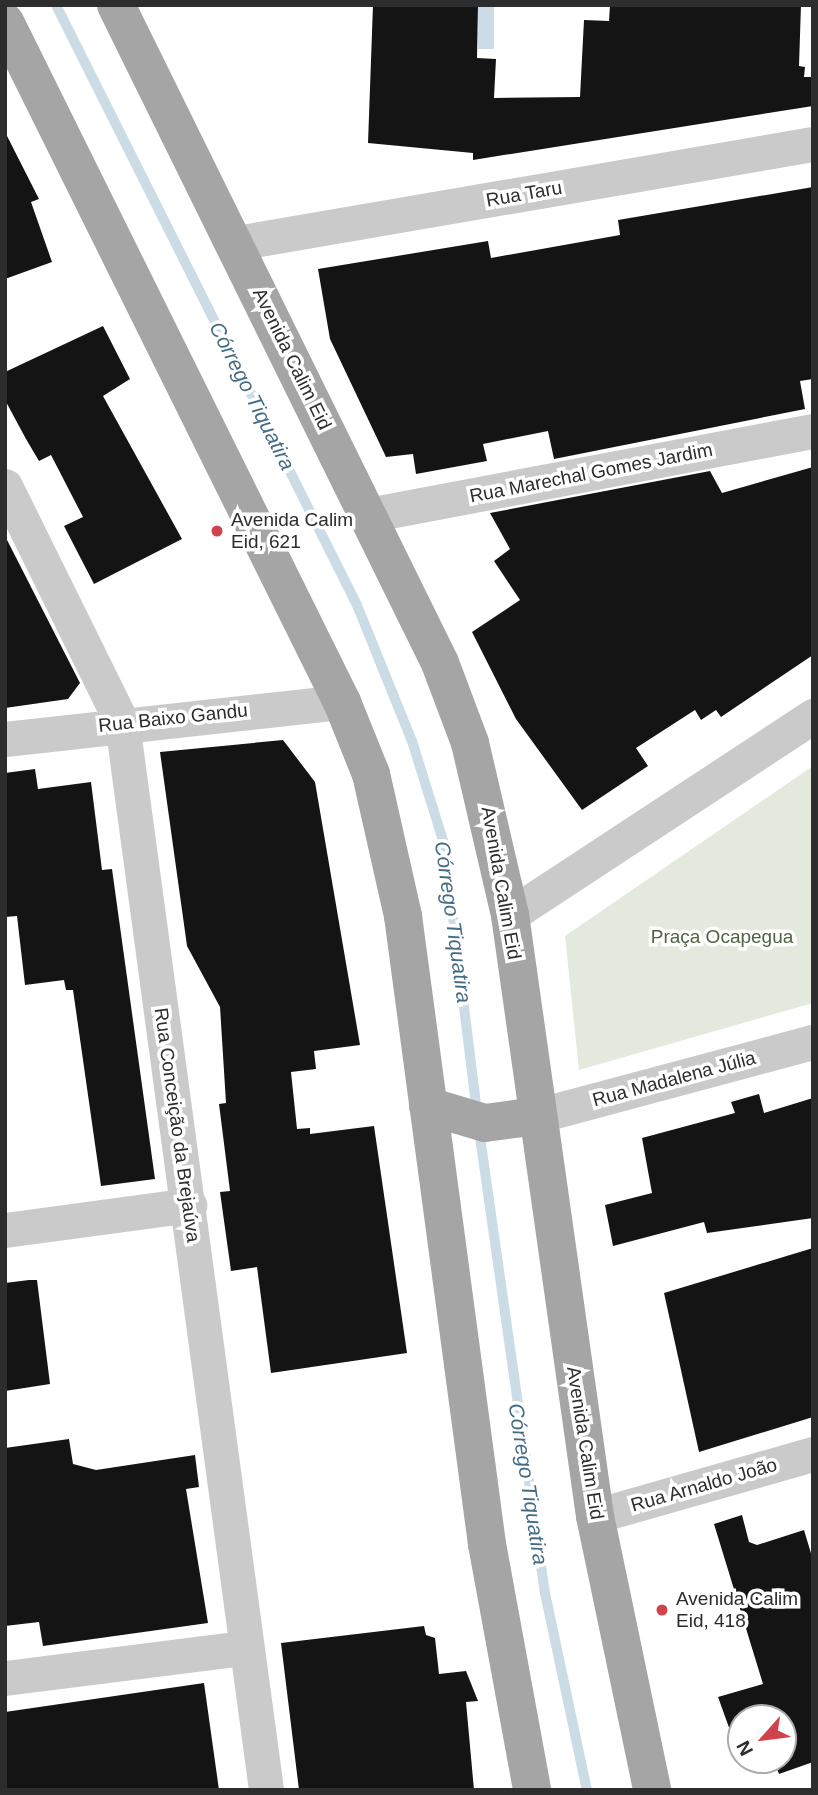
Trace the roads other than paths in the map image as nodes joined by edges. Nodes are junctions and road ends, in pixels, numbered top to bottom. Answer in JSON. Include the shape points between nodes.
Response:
{"nodes":[{"id":1,"x":116,"y":5,"type":"edge"},
{"id":2,"x":5,"y":22,"type":"edge"},
{"id":3,"x":813,"y":144,"type":"edge"},
{"id":4,"x":236,"y":243,"type":"junction"},
{"id":5,"x":813,"y":431,"type":"edge"},
{"id":6,"x":5,"y":486,"type":"edge"},
{"id":7,"x":368,"y":515,"type":"junction"},
{"id":8,"x":342,"y":702,"type":"junction"},
{"id":9,"x":813,"y":716,"type":"edge"},
{"id":10,"x":122,"y":723,"type":"junction"},
{"id":11,"x":5,"y":739,"type":"edge"},
{"id":12,"x":510,"y":915,"type":"junction"},
{"id":13,"x":813,"y":1042,"type":"edge"},
{"id":14,"x":445,"y":1111,"type":"junction"},
{"id":15,"x":524,"y":1117,"type":"junction"},
{"id":16,"x":189,"y":1205,"type":"junction"},
{"id":17,"x":5,"y":1230,"type":"edge"},
{"id":18,"x":813,"y":1454,"type":"edge"},
{"id":19,"x":596,"y":1516,"type":"junction"},
{"id":20,"x":244,"y":1648,"type":"junction"},
{"id":21,"x":5,"y":1678,"type":"edge"},
{"id":22,"x":266,"y":1790,"type":"edge"},
{"id":23,"x":532,"y":1790,"type":"edge"},
{"id":24,"x":652,"y":1790,"type":"edge"}],
"edges":[{"from":1,"to":4,"type":"main road","name":"Avenida Calim Eid"},
{"from":2,"to":8,"type":"main road"},
{"from":3,"to":4,"type":"street","name":"Rua Taru"},
{"from":4,"to":7,"type":"main road","name":"Avenida Calim Eid"},
{"from":5,"to":7,"type":"street","name":"Rua Marechal Gomes Jardim"},
{"from":6,"to":10,"type":"street","name":"Rua Conceição da Brejaúva"},
{"from":7,"to":12,"type":"main road","name":"Avenida Calim Eid","via":[[440,663],[470,743]]},
{"from":8,"to":10,"type":"street","name":"Rua Baixo Gandu"},
{"from":8,"to":14,"type":"main road","via":[[392,848]]},
{"from":9,"to":12,"type":"street"},
{"from":10,"to":11,"type":"street","name":"Rua Baixo Gandu"},
{"from":10,"to":16,"type":"street","name":"Rua Conceição da Brejaúva"},
{"from":12,"to":15,"type":"main road","name":"Avenida Calim Eid"},
{"from":13,"to":15,"type":"street","name":"Rua Madalena Júlia"},
{"from":14,"to":15,"type":"main road"},
{"from":14,"to":23,"type":"main road","via":[[487,1544]]},
{"from":15,"to":19,"type":"main road","name":"Avenida Calim Eid"},
{"from":16,"to":17,"type":"street"},
{"from":16,"to":20,"type":"street","name":"Rua Conceição da Brejaúva"},
{"from":18,"to":19,"type":"street","name":"Rua Arnaldo João"},
{"from":19,"to":24,"type":"main road","name":"Avenida Calim Eid"},
{"from":20,"to":21,"type":"street"},
{"from":20,"to":22,"type":"street","name":"Rua Conceição da Brejaúva"}]}
